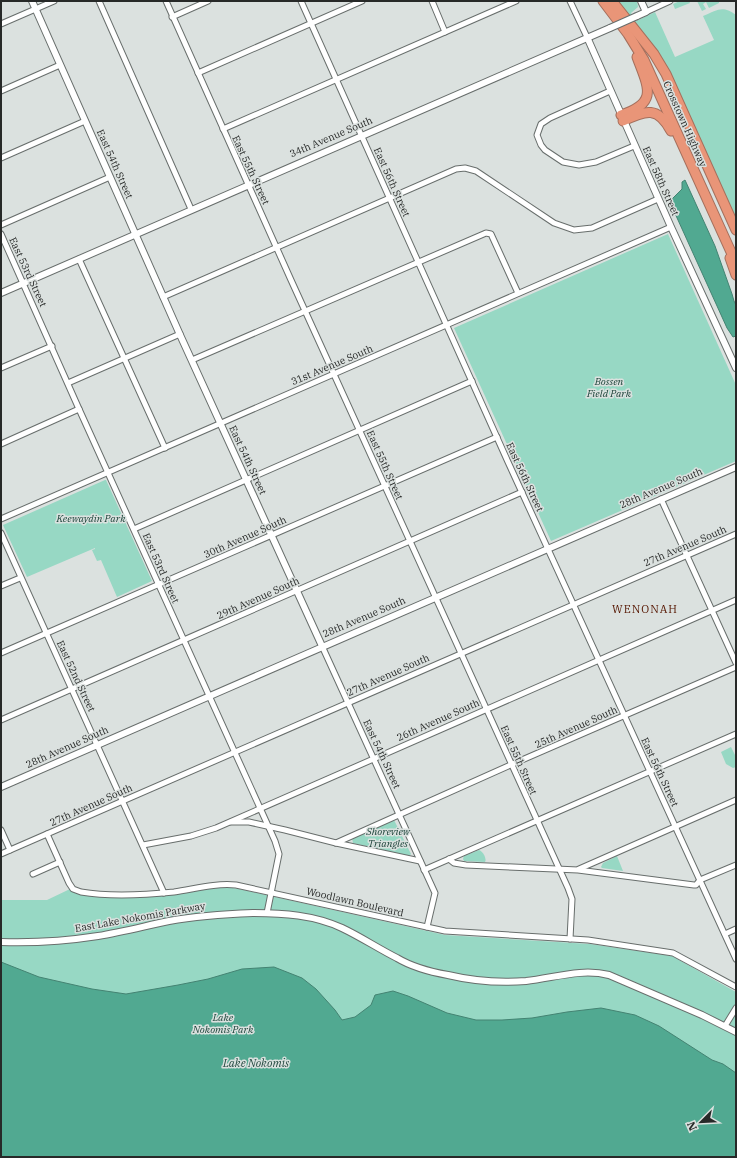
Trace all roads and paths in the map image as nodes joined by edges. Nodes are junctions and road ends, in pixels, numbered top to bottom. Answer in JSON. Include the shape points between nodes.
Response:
{"nodes":[{"id":1,"x":32,"y":1,"type":"edge"},
{"id":2,"x":54,"y":1,"type":"edge"},
{"id":3,"x":99,"y":1,"type":"edge"},
{"id":4,"x":166,"y":1,"type":"edge"},
{"id":5,"x":208,"y":1,"type":"edge"},
{"id":6,"x":301,"y":1,"type":"edge"},
{"id":7,"x":362,"y":1,"type":"edge"},
{"id":8,"x":432,"y":1,"type":"edge"},
{"id":9,"x":516,"y":1,"type":"edge"},
{"id":10,"x":570,"y":1,"type":"edge"},
{"id":11,"x":603,"y":1,"type":"edge"},
{"id":12,"x":641,"y":1,"type":"edge"},
{"id":13,"x":670,"y":1,"type":"edge"},
{"id":14,"x":613,"y":2,"type":"edge"},
{"id":15,"x":35,"y":9,"type":"junction"},
{"id":16,"x":646,"y":12,"type":"junction"},
{"id":17,"x":172,"y":17,"type":"junction"},
{"id":18,"x":310,"y":23,"type":"junction"},
{"id":19,"x":1,"y":24,"type":"edge"},
{"id":20,"x":445,"y":32,"type":"junction"},
{"id":21,"x":628,"y":34,"type":"junction"},
{"id":22,"x":587,"y":37,"type":"junction"},
{"id":23,"x":60,"y":65,"type":"junction"},
{"id":24,"x":198,"y":73,"type":"junction"},
{"id":25,"x":336,"y":79,"type":"junction"},
{"id":26,"x":1,"y":91,"type":"edge"},
{"id":27,"x":610,"y":91,"type":"junction"},
{"id":28,"x":622,"y":118,"type":"junction"},
{"id":29,"x":85,"y":121,"type":"junction"},
{"id":30,"x":223,"y":129,"type":"junction"},
{"id":31,"x":361,"y":135,"type":"junction"},
{"id":32,"x":634,"y":146,"type":"junction"},
{"id":33,"x":1,"y":158,"type":"edge"},
{"id":34,"x":110,"y":178,"type":"junction"},
{"id":35,"x":248,"y":184,"type":"junction"},
{"id":36,"x":700,"y":184,"type":"junction"},
{"id":37,"x":389,"y":198,"type":"junction"},
{"id":38,"x":658,"y":199,"type":"junction"},
{"id":39,"x":191,"y":209,"type":"junction"},
{"id":40,"x":1,"y":226,"type":"edge"},
{"id":41,"x":671,"y":228,"type":"junction"},
{"id":42,"x":736,"y":230,"type":"edge"},
{"id":43,"x":1,"y":234,"type":"edge"},
{"id":44,"x":135,"y":234,"type":"junction"},
{"id":45,"x":728,"y":245,"type":"junction"},
{"id":46,"x":277,"y":248,"type":"junction"},
{"id":47,"x":79,"y":259,"type":"junction"},
{"id":48,"x":418,"y":262,"type":"junction"},
{"id":49,"x":736,"y":263,"type":"edge"},
{"id":50,"x":736,"y":275,"type":"edge"},
{"id":51,"x":23,"y":283,"type":"junction"},
{"id":52,"x":1,"y":292,"type":"edge"},
{"id":53,"x":518,"y":293,"type":"junction"},
{"id":54,"x":163,"y":297,"type":"junction"},
{"id":55,"x":305,"y":311,"type":"junction"},
{"id":56,"x":446,"y":325,"type":"junction"},
{"id":57,"x":180,"y":334,"type":"junction"},
{"id":58,"x":52,"y":346,"type":"junction"},
{"id":59,"x":124,"y":358,"type":"junction"},
{"id":60,"x":192,"y":360,"type":"junction"},
{"id":61,"x":1,"y":368,"type":"edge"},
{"id":62,"x":736,"y":368,"type":"edge"},
{"id":63,"x":334,"y":374,"type":"junction"},
{"id":64,"x":472,"y":380,"type":"junction"},
{"id":65,"x":68,"y":383,"type":"junction"},
{"id":66,"x":79,"y":409,"type":"junction"},
{"id":67,"x":220,"y":423,"type":"junction"},
{"id":68,"x":359,"y":430,"type":"junction"},
{"id":69,"x":497,"y":437,"type":"junction"},
{"id":70,"x":1,"y":444,"type":"edge"},
{"id":71,"x":165,"y":448,"type":"junction"},
{"id":72,"x":736,"y":467,"type":"edge"},
{"id":73,"x":108,"y":473,"type":"junction"},
{"id":74,"x":246,"y":479,"type":"junction"},
{"id":75,"x":384,"y":485,"type":"junction"},
{"id":76,"x":522,"y":492,"type":"junction"},
{"id":77,"x":661,"y":499,"type":"junction"},
{"id":78,"x":1,"y":519,"type":"edge"},
{"id":79,"x":134,"y":529,"type":"junction"},
{"id":80,"x":1,"y":533,"type":"edge"},
{"id":81,"x":736,"y":534,"type":"edge"},
{"id":82,"x":271,"y":535,"type":"junction"},
{"id":83,"x":410,"y":541,"type":"junction"},
{"id":84,"x":548,"y":549,"type":"junction"},
{"id":85,"x":686,"y":555,"type":"junction"},
{"id":86,"x":20,"y":578,"type":"junction"},
{"id":87,"x":159,"y":584,"type":"junction"},
{"id":88,"x":1,"y":586,"type":"edge"},
{"id":89,"x":297,"y":591,"type":"junction"},
{"id":90,"x":435,"y":597,"type":"junction"},
{"id":91,"x":736,"y":600,"type":"edge"},
{"id":92,"x":574,"y":604,"type":"junction"},
{"id":93,"x":712,"y":610,"type":"junction"},
{"id":94,"x":46,"y":634,"type":"junction"},
{"id":95,"x":184,"y":640,"type":"junction"},
{"id":96,"x":322,"y":646,"type":"junction"},
{"id":97,"x":1,"y":653,"type":"edge"},
{"id":98,"x":461,"y":653,"type":"junction"},
{"id":99,"x":599,"y":660,"type":"junction"},
{"id":100,"x":736,"y":663,"type":"edge"},
{"id":101,"x":736,"y":667,"type":"edge"},
{"id":102,"x":72,"y":689,"type":"junction"},
{"id":103,"x":210,"y":696,"type":"junction"},
{"id":104,"x":348,"y":702,"type":"junction"},
{"id":105,"x":486,"y":709,"type":"junction"},
{"id":106,"x":624,"y":715,"type":"junction"},
{"id":107,"x":1,"y":720,"type":"edge"},
{"id":108,"x":736,"y":734,"type":"edge"},
{"id":109,"x":97,"y":745,"type":"junction"},
{"id":110,"x":235,"y":751,"type":"junction"},
{"id":111,"x":373,"y":758,"type":"junction"},
{"id":112,"x":512,"y":764,"type":"junction"},
{"id":113,"x":650,"y":772,"type":"junction"},
{"id":114,"x":1,"y":787,"type":"edge"},
{"id":115,"x":736,"y":800,"type":"edge"},
{"id":116,"x":122,"y":801,"type":"junction"},
{"id":117,"x":260,"y":808,"type":"junction"},
{"id":118,"x":398,"y":815,"type":"junction"},
{"id":119,"x":537,"y":821,"type":"junction"},
{"id":120,"x":225,"y":823,"type":"junction"},
{"id":121,"x":676,"y":826,"type":"junction"},
{"id":122,"x":268,"y":827,"type":"junction"},
{"id":123,"x":1,"y":830,"type":"edge"},
{"id":124,"x":47,"y":834,"type":"junction"},
{"id":125,"x":336,"y":843,"type":"junction"},
{"id":126,"x":143,"y":845,"type":"junction"},
{"id":127,"x":10,"y":850,"type":"junction"},
{"id":128,"x":1,"y":854,"type":"edge"},
{"id":129,"x":449,"y":859,"type":"junction"},
{"id":130,"x":420,"y":861,"type":"junction"},
{"id":131,"x":60,"y":862,"type":"junction"},
{"id":132,"x":736,"y":865,"type":"edge"},
{"id":133,"x":559,"y":869,"type":"junction"},
{"id":134,"x":424,"y":870,"type":"junction"},
{"id":135,"x":578,"y":870,"type":"junction"},
{"id":136,"x":33,"y":874,"type":"dead end"},
{"id":137,"x":700,"y":880,"type":"junction"},
{"id":138,"x":271,"y":892,"type":"junction"},
{"id":139,"x":164,"y":893,"type":"junction"},
{"id":140,"x":267,"y":913,"type":"junction"},
{"id":141,"x":427,"y":927,"type":"junction"},
{"id":142,"x":736,"y":929,"type":"edge"},
{"id":143,"x":725,"y":934,"type":"junction"},
{"id":144,"x":570,"y":939,"type":"junction"},
{"id":145,"x":1,"y":942,"type":"edge"},
{"id":146,"x":736,"y":959,"type":"edge"},
{"id":147,"x":736,"y":987,"type":"edge"},
{"id":148,"x":736,"y":1008,"type":"edge"},
{"id":149,"x":725,"y":1026,"type":"junction"},
{"id":150,"x":736,"y":1032,"type":"edge"}],
"edges":[{"from":1,"to":15,"type":"street","name":"East 54th Street"},
{"from":2,"to":15,"type":"street"},
{"from":3,"to":39,"type":"street"},
{"from":4,"to":17,"type":"street","name":"East 55th Street"},
{"from":5,"to":17,"type":"street"},
{"from":6,"to":18,"type":"street","name":"East 56th Street"},
{"from":7,"to":18,"type":"street"},
{"from":8,"to":20,"type":"street"},
{"from":9,"to":20,"type":"street"},
{"from":10,"to":22,"type":"street","name":"East 58th Street"},
{"from":11,"to":21,"type":"highway","name":"Crosstown Highway"},
{"from":12,"to":16,"type":"street"},
{"from":13,"to":16,"type":"street","name":"34th Avenue South"},
{"from":14,"to":42,"type":"highway","name":"Crosstown Highway","via":[[654,54],[666,74]]},
{"from":15,"to":19,"type":"street"},
{"from":15,"to":23,"type":"street","name":"East 54th Street"},
{"from":16,"to":22,"type":"street","name":"34th Avenue South","bridge":true},
{"from":17,"to":24,"type":"street","name":"East 55th Street"},
{"from":18,"to":24,"type":"street"},
{"from":18,"to":25,"type":"street","name":"East 56th Street"},
{"from":20,"to":25,"type":"street"},
{"from":21,"to":28,"type":"highway","via":[[648,89],[642,105]]},
{"from":21,"to":36,"type":"highway","name":"Crosstown Highway","via":[[644,60]]},
{"from":22,"to":27,"type":"street","name":"East 58th Street"},
{"from":22,"to":31,"type":"street","name":"34th Avenue South"},
{"from":23,"to":26,"type":"street"},
{"from":23,"to":29,"type":"street","name":"East 54th Street"},
{"from":24,"to":30,"type":"street","name":"East 55th Street"},
{"from":25,"to":30,"type":"street"},
{"from":25,"to":31,"type":"street","name":"East 56th Street"},
{"from":27,"to":28,"type":"street","name":"East 58th Street"},
{"from":27,"to":32,"type":"street","via":[[541,124],[538,140],[545,150],[563,162],[579,165],[596,162]]},
{"from":28,"to":32,"type":"street","name":"East 58th Street"},
{"from":28,"to":36,"type":"highway","via":[[645,111],[656,113],[667,122]]},
{"from":29,"to":33,"type":"street"},
{"from":29,"to":34,"type":"street","name":"East 54th Street"},
{"from":30,"to":35,"type":"street","name":"East 55th Street"},
{"from":31,"to":35,"type":"street","name":"34th Avenue South"},
{"from":31,"to":37,"type":"street","name":"East 56th Street"},
{"from":32,"to":38,"type":"street","name":"East 58th Street"},
{"from":34,"to":40,"type":"street"},
{"from":34,"to":44,"type":"street","name":"East 54th Street"},
{"from":35,"to":39,"type":"street","name":"34th Avenue South"},
{"from":35,"to":46,"type":"street","name":"East 55th Street"},
{"from":36,"to":45,"type":"highway","name":"Crosstown Highway"},
{"from":37,"to":38,"type":"street","via":[[462,168],[476,171],[554,223],[574,230],[592,228]]},
{"from":37,"to":46,"type":"street"},
{"from":37,"to":48,"type":"street","name":"East 56th Street"},
{"from":38,"to":41,"type":"street","name":"East 58th Street"},
{"from":39,"to":44,"type":"street","name":"34th Avenue South"},
{"from":41,"to":53,"type":"street","name":"31st Avenue South"},
{"from":41,"to":62,"type":"street","name":"East 58th Street"},
{"from":43,"to":51,"type":"street","name":"East 53rd Street"},
{"from":44,"to":47,"type":"street","name":"34th Avenue South"},
{"from":44,"to":54,"type":"street","name":"East 54th Street"},
{"from":45,"to":49,"type":"highway","name":"Crosstown Highway"},
{"from":45,"to":50,"type":"highway"},
{"from":46,"to":54,"type":"street"},
{"from":46,"to":55,"type":"street","name":"East 55th Street"},
{"from":47,"to":51,"type":"street","name":"34th Avenue South"},
{"from":47,"to":59,"type":"street"},
{"from":48,"to":53,"type":"street","via":[[489,233]]},
{"from":48,"to":55,"type":"street"},
{"from":48,"to":56,"type":"street","name":"East 56th Street"},
{"from":51,"to":52,"type":"street","name":"34th Avenue South"},
{"from":51,"to":58,"type":"street","name":"East 53rd Street"},
{"from":53,"to":56,"type":"street","name":"31st Avenue South"},
{"from":54,"to":57,"type":"street","name":"East 54th Street"},
{"from":55,"to":60,"type":"street"},
{"from":55,"to":63,"type":"street","name":"East 55th Street"},
{"from":56,"to":63,"type":"street","name":"31st Avenue South"},
{"from":56,"to":64,"type":"street","name":"East 56th Street"},
{"from":57,"to":59,"type":"street"},
{"from":57,"to":60,"type":"street","name":"East 54th Street"},
{"from":58,"to":61,"type":"street"},
{"from":58,"to":65,"type":"street","name":"East 53rd Street"},
{"from":59,"to":65,"type":"street"},
{"from":59,"to":71,"type":"street"},
{"from":60,"to":67,"type":"street","name":"East 54th Street"},
{"from":63,"to":67,"type":"street","name":"31st Avenue South"},
{"from":63,"to":68,"type":"street","name":"East 55th Street"},
{"from":64,"to":68,"type":"street"},
{"from":64,"to":69,"type":"street","name":"East 56th Street"},
{"from":65,"to":66,"type":"street","name":"East 53rd Street"},
{"from":66,"to":70,"type":"street"},
{"from":66,"to":73,"type":"street","name":"East 53rd Street"},
{"from":67,"to":71,"type":"street","name":"31st Avenue South"},
{"from":67,"to":74,"type":"street","name":"East 54th Street"},
{"from":68,"to":74,"type":"street"},
{"from":68,"to":75,"type":"street","name":"East 55th Street"},
{"from":69,"to":75,"type":"street","name":"30th Avenue South"},
{"from":69,"to":76,"type":"street","name":"East 56th Street"},
{"from":71,"to":73,"type":"street","name":"31st Avenue South"},
{"from":72,"to":77,"type":"street","name":"28th Avenue South"},
{"from":73,"to":78,"type":"street","name":"31st Avenue South"},
{"from":73,"to":79,"type":"street","name":"East 53rd Street"},
{"from":74,"to":79,"type":"street"},
{"from":74,"to":82,"type":"street","name":"East 54th Street"},
{"from":75,"to":82,"type":"street","name":"30th Avenue South"},
{"from":75,"to":83,"type":"street","name":"East 55th Street"},
{"from":76,"to":83,"type":"street","name":"29th Avenue South"},
{"from":76,"to":84,"type":"street","name":"East 56th Street"},
{"from":77,"to":84,"type":"street","name":"28th Avenue South"},
{"from":77,"to":85,"type":"street"},
{"from":79,"to":87,"type":"street","name":"East 53rd Street"},
{"from":80,"to":86,"type":"street","name":"East 52nd Street"},
{"from":81,"to":85,"type":"street","name":"27th Avenue South"},
{"from":82,"to":87,"type":"street","name":"30th Avenue South"},
{"from":82,"to":89,"type":"street","name":"East 54th Street"},
{"from":83,"to":89,"type":"street","name":"29th Avenue South"},
{"from":83,"to":90,"type":"street","name":"East 55th Street"},
{"from":84,"to":90,"type":"street","name":"28th Avenue South"},
{"from":84,"to":92,"type":"street","name":"East 56th Street"},
{"from":85,"to":92,"type":"street","name":"27th Avenue South"},
{"from":85,"to":93,"type":"street"},
{"from":86,"to":88,"type":"street"},
{"from":86,"to":94,"type":"street","name":"East 52nd Street"},
{"from":87,"to":94,"type":"street","name":"30th Avenue South"},
{"from":87,"to":95,"type":"street","name":"East 53rd Street"},
{"from":89,"to":95,"type":"street","name":"29th Avenue South"},
{"from":89,"to":96,"type":"street","name":"East 54th Street"},
{"from":90,"to":96,"type":"street","name":"28th Avenue South"},
{"from":90,"to":98,"type":"street","name":"East 55th Street"},
{"from":91,"to":93,"type":"street","name":"26th Avenue South"},
{"from":92,"to":98,"type":"street","name":"27th Avenue South"},
{"from":92,"to":99,"type":"street","name":"East 56th Street"},
{"from":93,"to":99,"type":"street","name":"26th Avenue South"},
{"from":93,"to":100,"type":"street"},
{"from":94,"to":97,"type":"street","name":"30th Avenue South"},
{"from":94,"to":102,"type":"street","name":"East 52nd Street"},
{"from":95,"to":102,"type":"street","name":"29th Avenue South"},
{"from":95,"to":103,"type":"street","name":"East 53rd Street"},
{"from":96,"to":103,"type":"street","name":"28th Avenue South"},
{"from":96,"to":104,"type":"street","name":"East 54th Street"},
{"from":98,"to":104,"type":"street","name":"27th Avenue South"},
{"from":98,"to":105,"type":"street","name":"East 55th Street"},
{"from":99,"to":105,"type":"street","name":"26th Avenue South"},
{"from":99,"to":106,"type":"street","name":"East 56th Street"},
{"from":101,"to":106,"type":"street","name":"25th Avenue South"},
{"from":102,"to":107,"type":"street","name":"29th Avenue South"},
{"from":102,"to":109,"type":"street","name":"East 52nd Street"},
{"from":103,"to":109,"type":"street","name":"28th Avenue South"},
{"from":103,"to":110,"type":"street","name":"East 53rd Street"},
{"from":104,"to":110,"type":"street","name":"27th Avenue South"},
{"from":104,"to":111,"type":"street","name":"East 54th Street"},
{"from":105,"to":111,"type":"street","name":"26th Avenue South"},
{"from":105,"to":112,"type":"street","name":"East 55th Street"},
{"from":106,"to":112,"type":"street","name":"25th Avenue South"},
{"from":106,"to":113,"type":"street","name":"East 56th Street"},
{"from":108,"to":113,"type":"street"},
{"from":109,"to":114,"type":"street","name":"28th Avenue South"},
{"from":109,"to":116,"type":"street","name":"East 52nd Street"},
{"from":110,"to":116,"type":"street","name":"27th Avenue South"},
{"from":110,"to":117,"type":"street","name":"East 53rd Street"},
{"from":111,"to":117,"type":"street","name":"26th Avenue South"},
{"from":111,"to":118,"type":"street","name":"East 54th Street"},
{"from":112,"to":118,"type":"street","name":"25th Avenue South"},
{"from":112,"to":119,"type":"street","name":"East 55th Street"},
{"from":113,"to":119,"type":"street"},
{"from":113,"to":121,"type":"street","name":"East 56th Street"},
{"from":115,"to":121,"type":"street"},
{"from":116,"to":124,"type":"street","name":"27th Avenue South"},
{"from":116,"to":126,"type":"street","name":"East 52nd Street"},
{"from":117,"to":120,"type":"street","name":"26th Avenue South"},
{"from":117,"to":122,"type":"street","name":"East 53rd Street"},
{"from":118,"to":125,"type":"street","name":"25th Avenue South"},
{"from":118,"to":130,"type":"street","name":"East 54th Street"},
{"from":119,"to":129,"type":"street"},
{"from":119,"to":133,"type":"street","name":"East 55th Street"},
{"from":120,"to":122,"type":"street","via":[[241,821]]},
{"from":120,"to":126,"type":"street","name":"26th Avenue South","via":[[191,836]]},
{"from":121,"to":135,"type":"street"},
{"from":121,"to":137,"type":"street","name":"East 56th Street"},
{"from":122,"to":125,"type":"street"},
{"from":122,"to":138,"type":"street","name":"East 53rd Street","via":[[279,851]]},
{"from":123,"to":127,"type":"street"},
{"from":124,"to":127,"type":"street"},
{"from":124,"to":131,"type":"street","name":"Woodlawn Boulevard"},
{"from":125,"to":130,"type":"street"},
{"from":126,"to":139,"type":"street","name":"East 52nd Street"},
{"from":127,"to":128,"type":"street"},
{"from":129,"to":133,"type":"street","via":[[454,863],[466,865]]},
{"from":129,"to":134,"type":"street"},
{"from":130,"to":134,"type":"street","name":"East 54th Street"},
{"from":131,"to":136,"type":"street"},
{"from":131,"to":139,"type":"street","name":"Woodlawn Boulevard","via":[[69,883],[78,892],[134,895]]},
{"from":132,"to":137,"type":"street"},
{"from":133,"to":135,"type":"street"},
{"from":133,"to":144,"type":"street","name":"East 55th Street","via":[[572,899]]},
{"from":134,"to":141,"type":"street","name":"East 54th Street","via":[[435,893]]},
{"from":135,"to":137,"type":"street","via":[[694,885]]},
{"from":137,"to":143,"type":"street","name":"East 56th Street"},
{"from":138,"to":139,"type":"street","name":"Woodlawn Boulevard","via":[[222,884]]},
{"from":138,"to":140,"type":"street","name":"East 53rd Street"},
{"from":138,"to":141,"type":"street","name":"Woodlawn Boulevard"},
{"from":140,"to":145,"type":"street","name":"East Lake Nokomis Parkway","via":[[184,918],[84,938]]},
{"from":140,"to":149,"type":"street","name":"East Lake Nokomis Parkway","via":[[318,919],[341,928],[398,959],[436,973],[462,978],[501,982],[526,981],[582,972],[610,975]]},
{"from":141,"to":144,"type":"street","name":"Woodlawn Boulevard","via":[[445,932]]},
{"from":142,"to":143,"type":"street"},
{"from":143,"to":146,"type":"street","name":"East 56th Street"},
{"from":144,"to":147,"type":"street","name":"Woodlawn Boulevard","via":[[673,953]]},
{"from":148,"to":149,"type":"street"},
{"from":149,"to":150,"type":"street","name":"East Lake Nokomis Parkway"}]}
